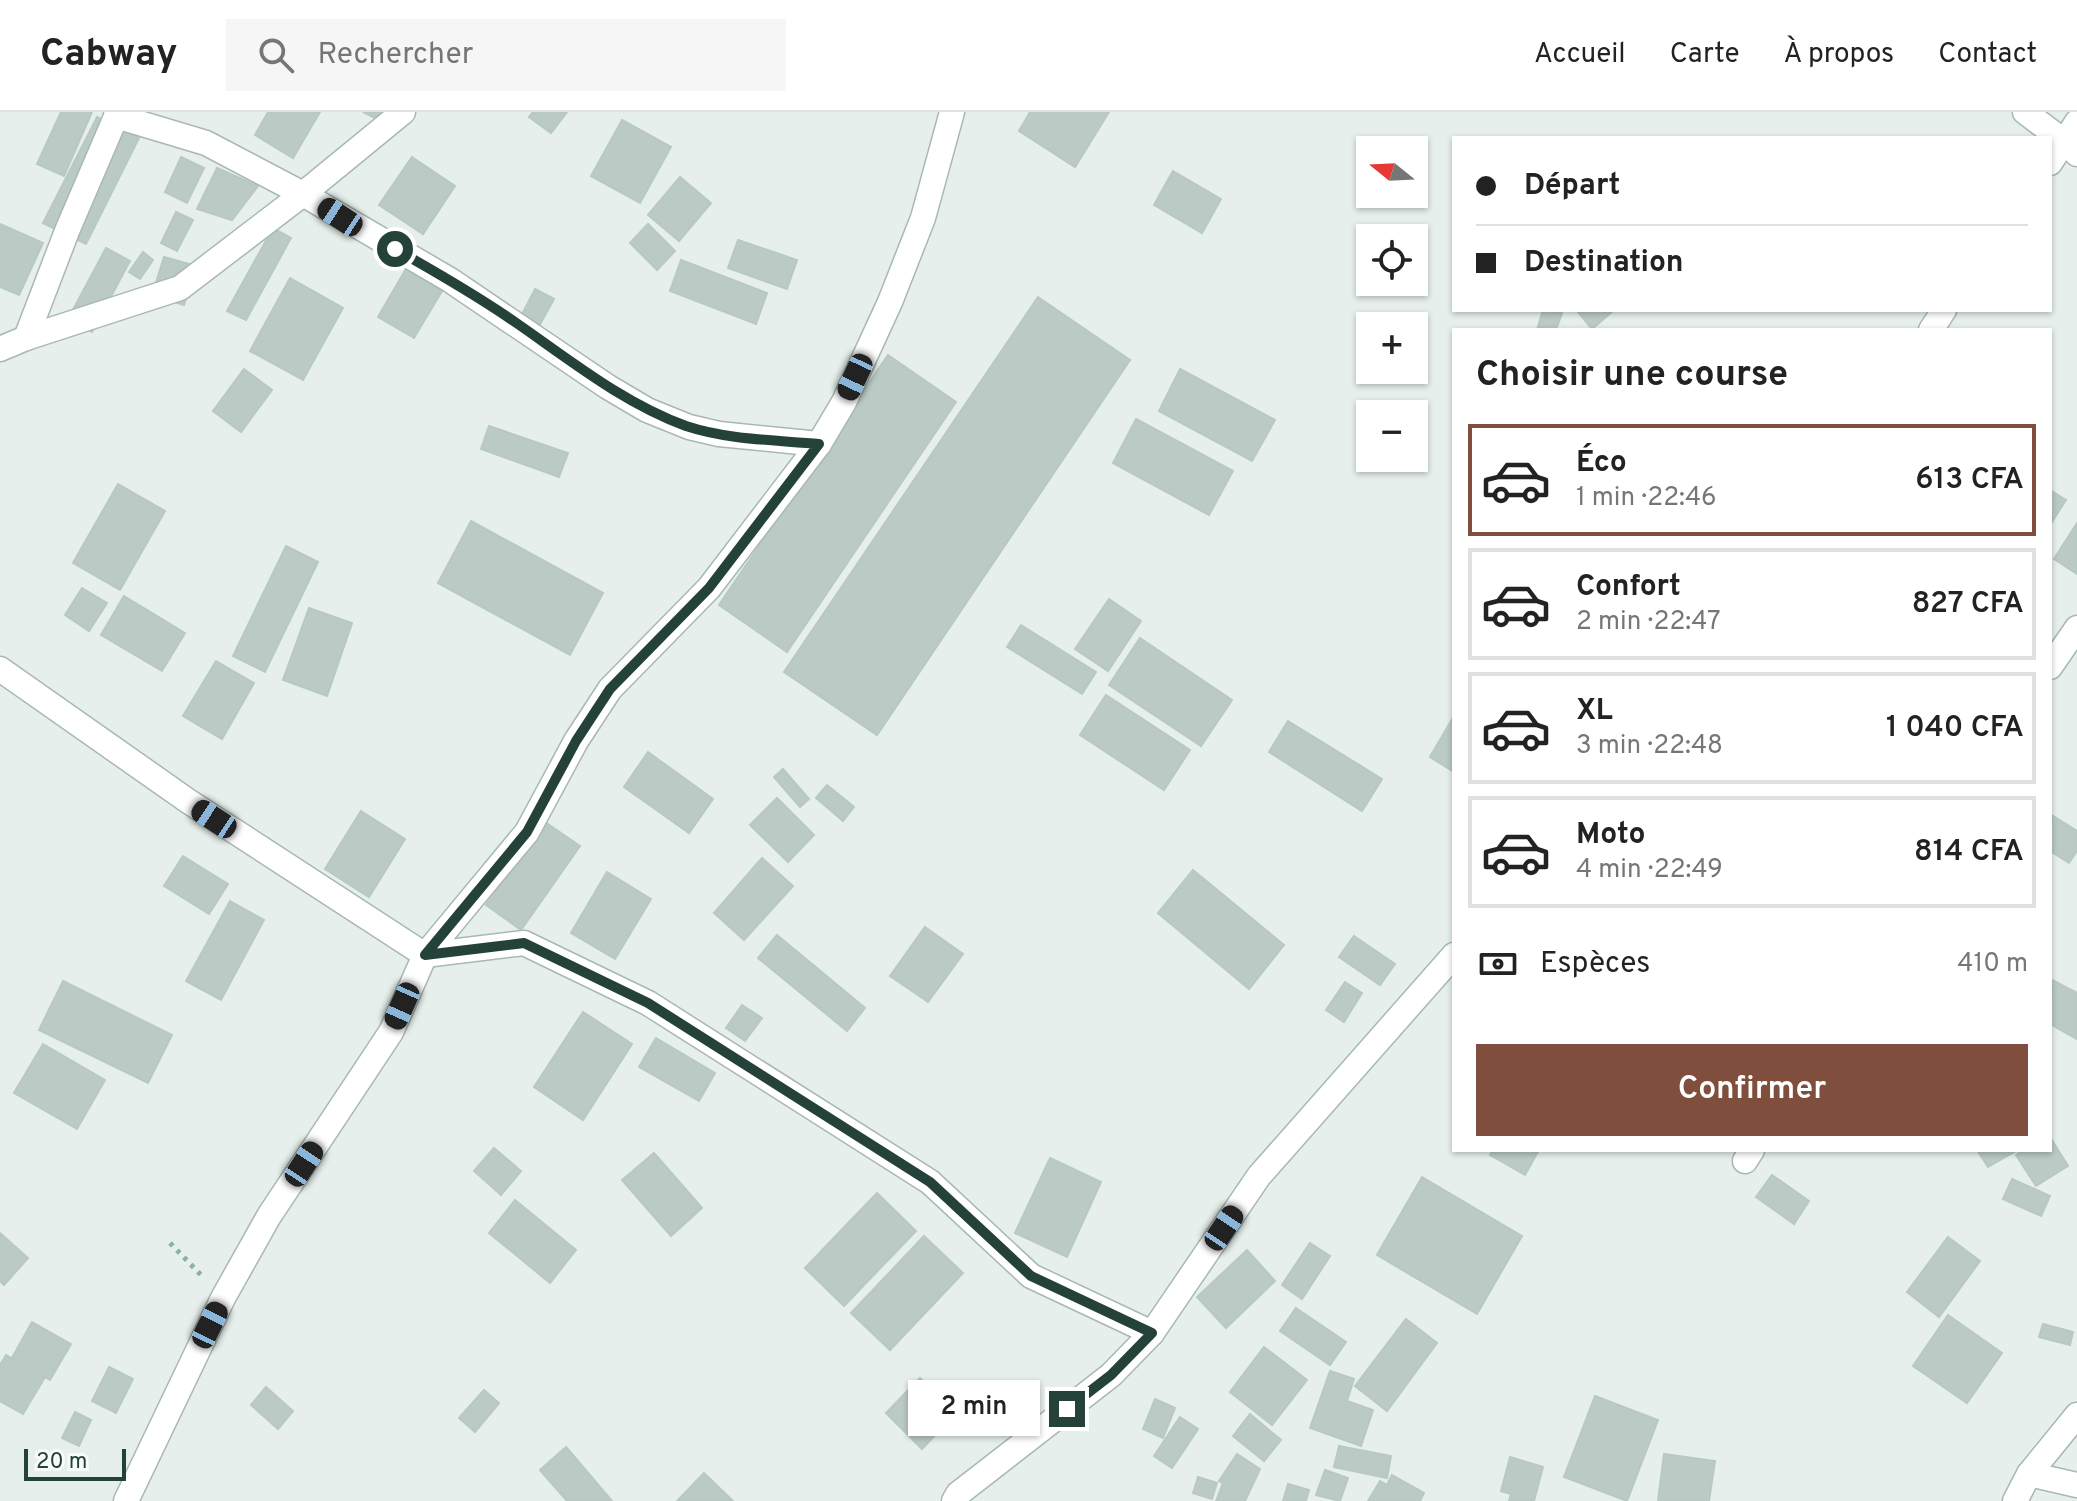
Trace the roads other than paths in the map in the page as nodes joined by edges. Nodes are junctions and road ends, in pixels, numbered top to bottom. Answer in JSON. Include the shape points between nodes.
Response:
{"nodes":[{"id":1,"x":403,"y":112,"type":"edge"},
{"id":2,"x":952,"y":112,"type":"edge"},
{"id":3,"x":2025,"y":112,"type":"edge"},
{"id":4,"x":117,"y":114,"type":"edge"},
{"id":5,"x":2073,"y":139,"type":"edge"},
{"id":6,"x":2052,"y":161,"type":"edge"},
{"id":7,"x":303,"y":194,"type":"junction"},
{"id":8,"x":26,"y":338,"type":"junction"},
{"id":9,"x":0,"y":349,"type":"edge"},
{"id":10,"x":819,"y":444,"type":"junction"},
{"id":11,"x":2077,"y":628,"type":"edge"},
{"id":12,"x":2052,"y":664,"type":"edge"},
{"id":13,"x":0,"y":669,"type":"edge"},
{"id":14,"x":425,"y":955,"type":"junction"},
{"id":15,"x":1452,"y":957,"type":"edge"},
{"id":16,"x":1152,"y":1333,"type":"junction"},
{"id":17,"x":2077,"y":1415,"type":"edge"},
{"id":18,"x":2029,"y":1474,"type":"junction"},
{"id":19,"x":2077,"y":1485,"type":"edge"},
{"id":20,"x":126,"y":1501,"type":"edge"},
{"id":21,"x":954,"y":1501,"type":"edge"},
{"id":22,"x":2015,"y":1501,"type":"edge"}],
"edges":[{"from":1,"to":7,"type":"street"},
{"from":2,"to":10,"type":"street","via":[[923,218],[890,302]]},
{"from":3,"to":5,"type":"street"},
{"from":4,"to":7,"type":"street","via":[[206,143]]},
{"from":4,"to":8,"type":"street"},
{"from":5,"to":6,"type":"street"},
{"from":7,"to":8,"type":"street","via":[[180,288]]},
{"from":7,"to":10,"type":"street","via":[[462,288],[647,410],[719,434]]},
{"from":8,"to":9,"type":"street"},
{"from":10,"to":14,"type":"street","via":[[709,588],[610,689],[527,832]]},
{"from":11,"to":12,"type":"street"},
{"from":13,"to":14,"type":"street","via":[[188,801]]},
{"from":14,"to":16,"type":"street","via":[[524,943],[648,1003],[930,1182],[1031,1276]]},
{"from":14,"to":20,"type":"street","via":[[391,1032],[269,1216],[223,1298]]},
{"from":15,"to":16,"type":"street","via":[[1259,1176]]},
{"from":16,"to":21,"type":"street","via":[[1111,1375]]},
{"from":17,"to":18,"type":"street"},
{"from":18,"to":19,"type":"street"},
{"from":18,"to":22,"type":"street"}]}
